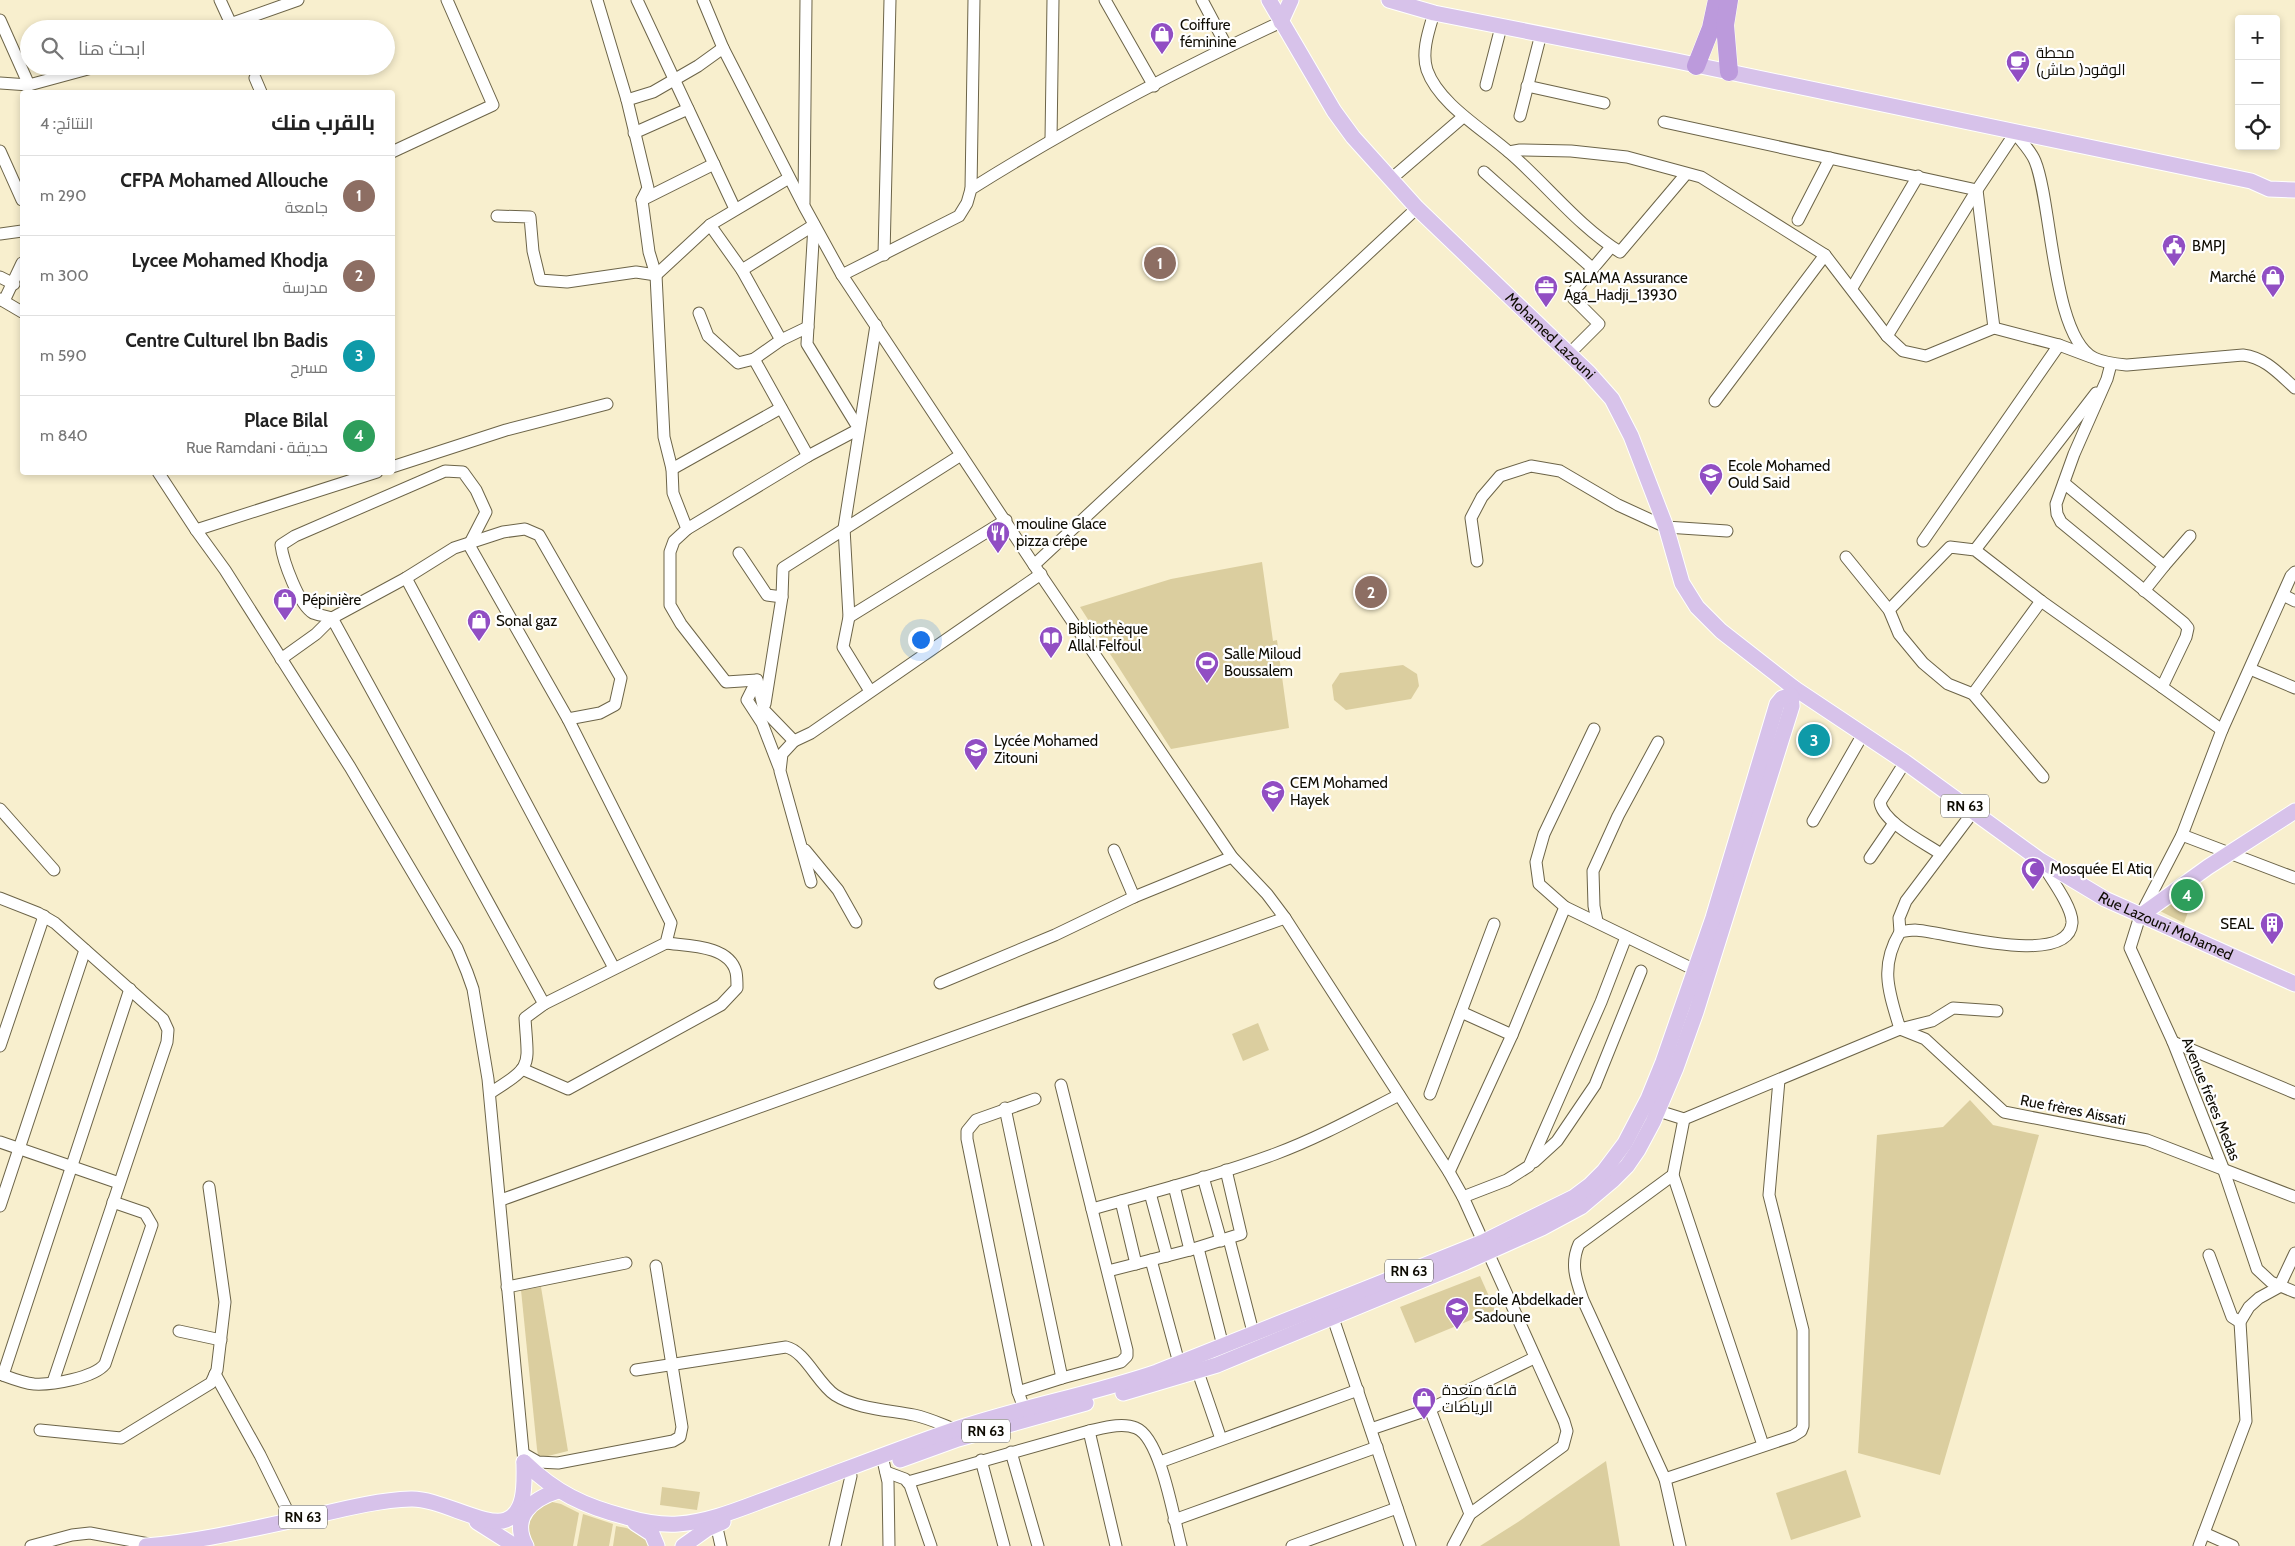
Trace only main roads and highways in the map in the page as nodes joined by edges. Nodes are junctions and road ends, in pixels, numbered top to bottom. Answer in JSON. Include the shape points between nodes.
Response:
{"nodes":[{"id":1,"x":1269,"y":0,"type":"edge"},
{"id":2,"x":1292,"y":0,"type":"edge"},
{"id":3,"x":1389,"y":0,"type":"edge"},
{"id":4,"x":1717,"y":0,"type":"edge"},
{"id":5,"x":1729,"y":0,"type":"edge"},
{"id":6,"x":1281,"y":22,"type":"junction"},
{"id":7,"x":1706,"y":42,"type":"junction"},
{"id":8,"x":1672,"y":60,"type":"junction"},
{"id":9,"x":1696,"y":66,"type":"junction"},
{"id":10,"x":1729,"y":72,"type":"junction"},
{"id":11,"x":2295,"y":190,"type":"edge"},
{"id":12,"x":1793,"y":691,"type":"junction"},
{"id":13,"x":2292,"y":815,"type":"edge"},
{"id":14,"x":2140,"y":916,"type":"junction"},
{"id":15,"x":2295,"y":984,"type":"edge"},
{"id":16,"x":1651,"y":1108,"type":"junction"},
{"id":17,"x":1485,"y":1247,"type":"junction"},
{"id":18,"x":1027,"y":1414,"type":"junction"},
{"id":19,"x":884,"y":1464,"type":"junction"},
{"id":20,"x":558,"y":1491,"type":"junction"},
{"id":21,"x":524,"y":1506,"type":"junction"},
{"id":22,"x":459,"y":1510,"type":"junction"},
{"id":23,"x":627,"y":1517,"type":"junction"},
{"id":24,"x":715,"y":1521,"type":"junction"},
{"id":25,"x":150,"y":1546,"type":"edge"},
{"id":26,"x":515,"y":1546,"type":"edge"},
{"id":27,"x":526,"y":1546,"type":"edge"},
{"id":28,"x":657,"y":1546,"type":"edge"},
{"id":29,"x":683,"y":1546,"type":"edge"}],
"edges":[{"from":1,"to":6,"type":"main road","name":"Mohamed Lazouni"},
{"from":2,"to":6,"type":"main road"},
{"from":3,"to":8,"type":"main road","via":[[1434,13]]},
{"from":4,"to":7,"type":"highway"},
{"from":5,"to":10,"type":"highway","via":[[1725,26]]},
{"from":6,"to":12,"type":"main road","name":"Mohamed Lazouni","via":[[1334,112],[1353,137],[1417,208],[1612,399],[1631,436],[1666,527],[1682,583],[1697,607]]},
{"from":7,"to":8,"type":"main road"},
{"from":7,"to":9,"type":"highway"},
{"from":8,"to":9,"type":"main road"},
{"from":9,"to":10,"type":"main road"},
{"from":10,"to":11,"type":"main road","via":[[2251,181],[2269,189]]},
{"from":12,"to":14,"type":"main road","name":"Rue Lazouni Mohamed","number":"RN 63","via":[[1905,762],[2040,860]]},
{"from":12,"to":16,"type":"main road","via":[[1792,706],[1696,1012]]},
{"from":12,"to":16,"type":"main road","via":[[1777,704],[1722,890]]},
{"from":13,"to":14,"type":"main road"},
{"from":14,"to":15,"type":"main road","name":"Rue Lazouni Mohamed"},
{"from":16,"to":17,"type":"main road","via":[[1638,1150],[1627,1166],[1598,1194],[1542,1228]]},
{"from":17,"to":18,"type":"main road","number":"RN 63","via":[[1253,1332],[1179,1363]]},
{"from":17,"to":18,"type":"main road","number":"RN 63","via":[[1333,1318],[1198,1372]]},
{"from":18,"to":19,"type":"main road","number":"RN 63"},
{"from":18,"to":19,"type":"main road","number":"RN 63","via":[[954,1429]]},
{"from":19,"to":24,"type":"main road","number":"RN 63"},
{"from":19,"to":24,"type":"main road","number":"RN 63"},
{"from":20,"to":21,"type":"main road"},
{"from":20,"to":21,"type":"main road","via":[[524,1458]]},
{"from":20,"to":23,"type":"main road","via":[[578,1502]]},
{"from":21,"to":22,"type":"main road","via":[[512,1518],[498,1522]]},
{"from":21,"to":27,"type":"main road","via":[[521,1530]]},
{"from":22,"to":25,"type":"main road","number":"RN 63","via":[[436,1502],[412,1499],[375,1502]]},
{"from":22,"to":26,"type":"main road","number":"RN 63"},
{"from":23,"to":24,"type":"main road","via":[[652,1523]]},
{"from":23,"to":28,"type":"main road","via":[[648,1530]]},
{"from":24,"to":29,"type":"main road","number":"RN 63"}]}
